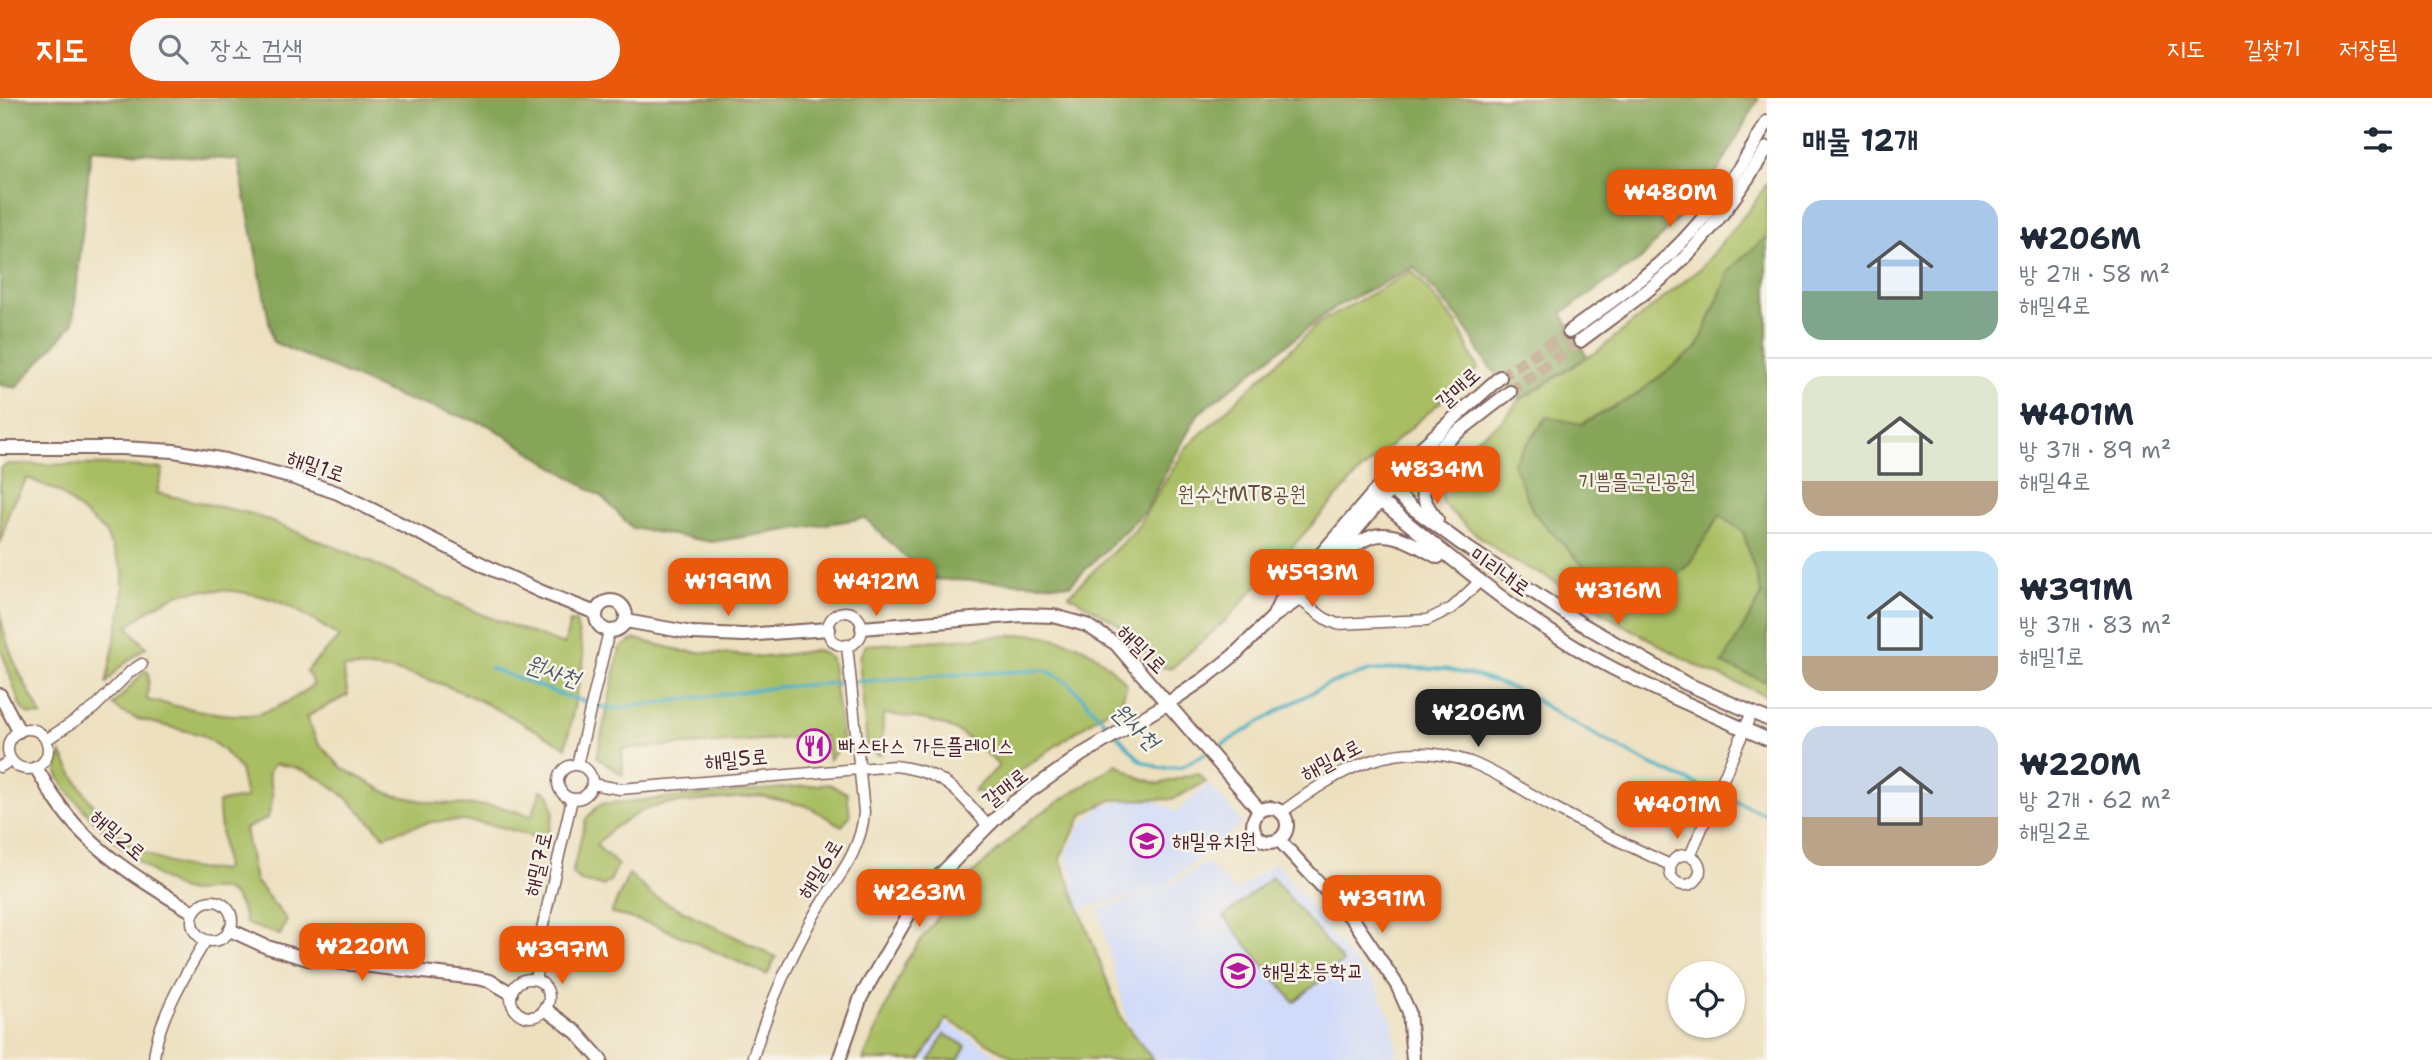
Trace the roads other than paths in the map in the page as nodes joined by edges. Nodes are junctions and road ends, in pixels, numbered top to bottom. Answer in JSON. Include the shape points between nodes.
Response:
{"nodes":[{"id":1,"x":1767,"y":122,"type":"edge"},
{"id":2,"x":1767,"y":148,"type":"edge"},
{"id":3,"x":1569,"y":332,"type":"tunnel mouth"},
{"id":4,"x":1580,"y":341,"type":"tunnel mouth"},
{"id":5,"x":1500,"y":376,"type":"tunnel mouth"},
{"id":6,"x":1510,"y":392,"type":"tunnel mouth"},
{"id":7,"x":1449,"y":439,"type":"junction"},
{"id":8,"x":0,"y":448,"type":"edge"},
{"id":9,"x":1387,"y":487,"type":"junction"},
{"id":10,"x":1376,"y":498,"type":"junction"},
{"id":11,"x":1463,"y":545,"type":"junction"},
{"id":12,"x":1323,"y":570,"type":"junction"},
{"id":13,"x":1463,"y":570,"type":"junction"},
{"id":14,"x":1479,"y":582,"type":"junction"},
{"id":15,"x":1300,"y":598,"type":"junction"},
{"id":16,"x":596,"y":613,"type":"junction"},
{"id":17,"x":1274,"y":616,"type":"junction"},
{"id":18,"x":626,"y":621,"type":"junction"},
{"id":19,"x":862,"y":628,"type":"junction"},
{"id":20,"x":829,"y":629,"type":"junction"},
{"id":21,"x":609,"y":631,"type":"junction"},
{"id":22,"x":847,"y":645,"type":"junction"},
{"id":23,"x":142,"y":664,"type":"dead end"},
{"id":24,"x":0,"y":695,"type":"edge"},
{"id":25,"x":1168,"y":703,"type":"junction"},
{"id":26,"x":1752,"y":712,"type":"junction"},
{"id":27,"x":1767,"y":719,"type":"edge"},
{"id":28,"x":1745,"y":729,"type":"junction"},
{"id":29,"x":19,"y":731,"type":"junction"},
{"id":30,"x":1767,"y":738,"type":"edge"},
{"id":31,"x":46,"y":740,"type":"junction"},
{"id":32,"x":11,"y":760,"type":"junction"},
{"id":33,"x":578,"y":765,"type":"junction"},
{"id":34,"x":0,"y":767,"type":"edge"},
{"id":35,"x":36,"y":768,"type":"junction"},
{"id":36,"x":859,"y":768,"type":"junction"},
{"id":37,"x":592,"y":784,"type":"junction"},
{"id":38,"x":572,"y":799,"type":"junction"},
{"id":39,"x":1260,"y":811,"type":"junction"},
{"id":40,"x":1282,"y":812,"type":"junction"},
{"id":41,"x":988,"y":826,"type":"junction"},
{"id":42,"x":1280,"y":841,"type":"junction"},
{"id":43,"x":1690,"y":856,"type":"junction"},
{"id":44,"x":1671,"y":865,"type":"junction"},
{"id":45,"x":193,"y":912,"type":"junction"},
{"id":46,"x":230,"y":930,"type":"junction"},
{"id":47,"x":206,"y":940,"type":"junction"},
{"id":48,"x":536,"y":980,"type":"junction"},
{"id":49,"x":511,"y":993,"type":"junction"},
{"id":50,"x":545,"y":1009,"type":"junction"},
{"id":51,"x":154,"y":1060,"type":"edge"},
{"id":52,"x":601,"y":1060,"type":"edge"},
{"id":53,"x":752,"y":1060,"type":"edge"},
{"id":54,"x":839,"y":1060,"type":"edge"},
{"id":55,"x":1413,"y":1060,"type":"edge"}],
"edges":[{"from":1,"to":3,"type":"street","via":[[1700,223],[1648,274]]},
{"from":2,"to":4,"type":"street","via":[[1688,255]]},
{"from":5,"to":9,"type":"street","name":"갈매로"},
{"from":6,"to":7,"type":"street","name":"갈매로"},
{"from":7,"to":9,"type":"street","name":"갈매로"},
{"from":7,"to":11,"type":"street","via":[[1426,466],[1421,488],[1428,510]]},
{"from":8,"to":16,"type":"street","name":"해밀1로","via":[[174,451],[294,478],[338,493],[494,570]]},
{"from":9,"to":10,"type":"street","name":"갈매로"},
{"from":9,"to":11,"type":"street","name":"미리내로"},
{"from":10,"to":12,"type":"street","name":"갈매로"},
{"from":10,"to":13,"type":"street","name":"미리내로"},
{"from":10,"to":17,"type":"street","name":"갈매로","via":[[1280,602]]},
{"from":11,"to":26,"type":"street","name":"미리내로","via":[[1625,650]]},
{"from":12,"to":13,"type":"street","via":[[1370,537],[1382,536],[1406,540]]},
{"from":12,"to":15,"type":"street","name":"갈매로"},
{"from":13,"to":14,"type":"street","name":"미리내로"},
{"from":14,"to":15,"type":"street","via":[[1452,608],[1427,620],[1337,624]]},
{"from":14,"to":28,"type":"street","name":"미리내로","via":[[1612,668]]},
{"from":15,"to":17,"type":"street","name":"갈매로"},
{"from":16,"to":18,"type":"street","via":[[604,602],[618,601],[627,612]]},
{"from":16,"to":21,"type":"street","via":[[600,627]]},
{"from":17,"to":25,"type":"street","name":"갈매로","via":[[1233,656]]},
{"from":18,"to":20,"type":"street","via":[[692,633]]},
{"from":18,"to":21,"type":"street"},
{"from":19,"to":20,"type":"street","via":[[856,616],[842,612]]},
{"from":19,"to":22,"type":"street","via":[[857,640]]},
{"from":19,"to":25,"type":"street","name":"해밀1로","via":[[1054,616],[1086,625],[1116,644]]},
{"from":20,"to":22,"type":"street","via":[[835,642]]},
{"from":21,"to":33,"type":"street"},
{"from":22,"to":36,"type":"street","name":"해밀6로"},
{"from":23,"to":31,"type":"street","via":[[94,708]]},
{"from":24,"to":29,"type":"street"},
{"from":25,"to":39,"type":"street","name":"해밀1로"},
{"from":25,"to":41,"type":"street","name":"갈매로","via":[[1081,755]]},
{"from":26,"to":27,"type":"street","name":"미리내로"},
{"from":26,"to":28,"type":"street"},
{"from":28,"to":30,"type":"street","name":"미리내로"},
{"from":28,"to":43,"type":"street"},
{"from":29,"to":31,"type":"street","via":[[32,729]]},
{"from":29,"to":32,"type":"street","via":[[10,741]]},
{"from":31,"to":35,"type":"street","via":[[46,759]]},
{"from":32,"to":34,"type":"street"},
{"from":32,"to":35,"type":"street","via":[[25,769]]},
{"from":33,"to":37,"type":"street","via":[[590,774]]},
{"from":33,"to":38,"type":"street","via":[[566,768],[559,777],[562,793]]},
{"from":35,"to":45,"type":"street","name":"해밀2로","via":[[78,827],[127,870]]},
{"from":36,"to":37,"type":"street","name":"해밀5로","via":[[620,789]]},
{"from":36,"to":41,"type":"street","name":"해밀5로","via":[[895,766],[932,773],[960,794]]},
{"from":36,"to":53,"type":"street","name":"해밀6로","via":[[864,812],[860,838],[788,965]]},
{"from":37,"to":38,"type":"street","via":[[588,794]]},
{"from":38,"to":48,"type":"street","name":"해밀7로","via":[[537,951]]},
{"from":39,"to":40,"type":"street"},
{"from":39,"to":42,"type":"street","via":[[1253,825],[1256,836],[1265,842]]},
{"from":40,"to":42,"type":"street","via":[[1287,829]]},
{"from":40,"to":44,"type":"street","name":"해밀4로","via":[[1359,763],[1403,752],[1428,752],[1481,767],[1560,812]]},
{"from":41,"to":54,"type":"street","name":"갈매로","via":[[912,909],[861,997]]},
{"from":42,"to":55,"type":"street","via":[[1354,922],[1398,985],[1409,1012]]},
{"from":43,"to":44,"type":"street","via":[[1678,856]]},
{"from":43,"to":44,"type":"street","via":[[1700,871],[1693,883],[1675,882]]},
{"from":45,"to":46,"type":"street","via":[[202,902],[221,902],[230,911]]},
{"from":45,"to":47,"type":"street","via":[[192,926]]},
{"from":46,"to":47,"type":"street","via":[[220,940]]},
{"from":46,"to":49,"type":"street","via":[[309,959],[476,978]]},
{"from":47,"to":51,"type":"street","via":[[165,1019]]},
{"from":48,"to":49,"type":"street","via":[[523,980]]},
{"from":48,"to":50,"type":"street","via":[[548,992]]},
{"from":49,"to":50,"type":"street","via":[[519,1014],[536,1016]]},
{"from":50,"to":52,"type":"street","via":[[576,1032]]}]}
